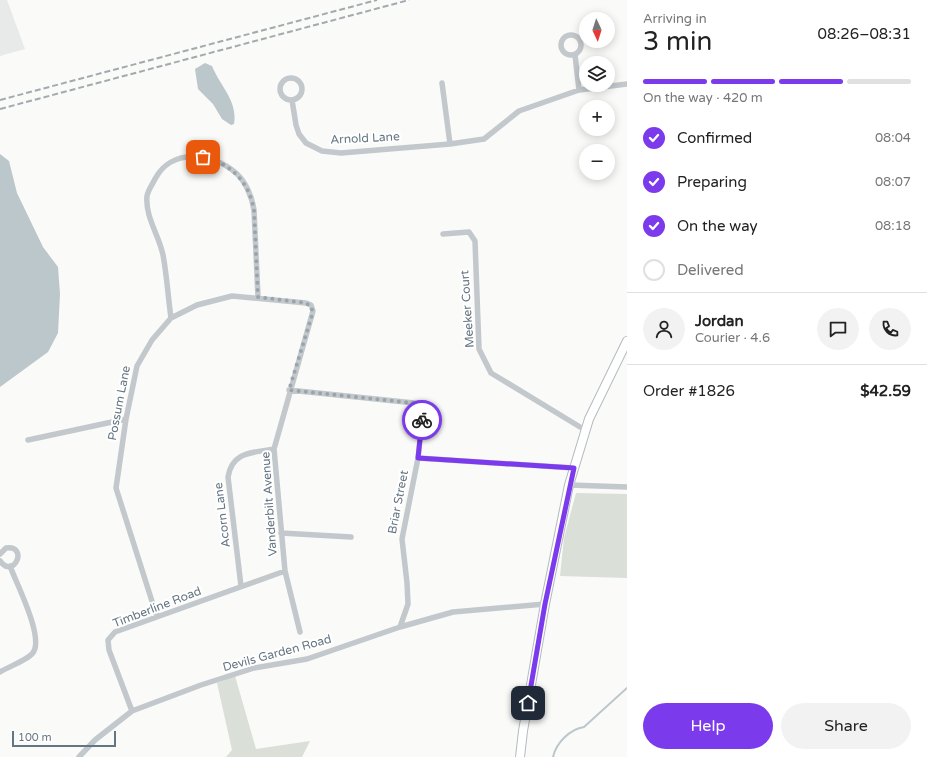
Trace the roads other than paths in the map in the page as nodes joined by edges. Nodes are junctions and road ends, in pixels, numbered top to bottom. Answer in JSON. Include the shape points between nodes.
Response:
{"nodes":[{"id":1,"x":575,"y":55,"type":"dead end"},
{"id":2,"x":442,"y":83,"type":"dead end"},
{"id":3,"x":627,"y":84,"type":"edge"},
{"id":4,"x":615,"y":86,"type":"edge"},
{"id":5,"x":579,"y":90,"type":"joint"},
{"id":6,"x":292,"y":100,"type":"junction"},
{"id":7,"x":450,"y":144,"type":"junction"},
{"id":8,"x":443,"y":234,"type":"dead end"},
{"id":9,"x":258,"y":297,"type":"junction"},
{"id":10,"x":311,"y":305,"type":"joint"},
{"id":11,"x":171,"y":318,"type":"junction"},
{"id":12,"x":627,"y":341,"type":"edge"},
{"id":13,"x":289,"y":390,"type":"junction"},
{"id":14,"x":126,"y":419,"type":"junction"},
{"id":15,"x":585,"y":430,"type":"junction"},
{"id":16,"x":28,"y":440,"type":"dead end"},
{"id":17,"x":274,"y":448,"type":"junction"},
{"id":18,"x":418,"y":458,"type":"junction"},
{"id":19,"x":574,"y":468,"type":"junction"},
{"id":20,"x":570,"y":485,"type":"junction"},
{"id":21,"x":627,"y":486,"type":"edge"},
{"id":22,"x":281,"y":533,"type":"junction"},
{"id":23,"x":351,"y":537,"type":"dead end"},
{"id":24,"x":0,"y":554,"type":"edge"},
{"id":25,"x":0,"y":561,"type":"edge"},
{"id":26,"x":10,"y":566,"type":"junction"},
{"id":27,"x":285,"y":571,"type":"junction"},
{"id":28,"x":241,"y":586,"type":"junction"},
{"id":29,"x":545,"y":604,"type":"junction"},
{"id":30,"x":157,"y":617,"type":"junction"},
{"id":31,"x":400,"y":627,"type":"junction"},
{"id":32,"x":300,"y":632,"type":"dead end"},
{"id":33,"x":0,"y":672,"type":"edge"},
{"id":34,"x":132,"y":711,"type":"junction"},
{"id":35,"x":79,"y":757,"type":"edge"},
{"id":36,"x":520,"y":757,"type":"edge"}],
"edges":[{"from":1,"to":5,"type":"street"},
{"from":2,"to":7,"type":"street"},
{"from":3,"to":4,"type":"street","name":"Arnold Lane"},
{"from":5,"to":7,"type":"street","name":"Arnold Lane","via":[[519,111],[484,139]]},
{"from":6,"to":6,"type":"street","name":"Arnold Lane","via":[[300,96],[302,87],[298,80],[289,78],[282,82],[280,91],[284,98]]},
{"from":6,"to":7,"type":"street","name":"Arnold Lane","via":[[299,134],[306,143],[322,151],[341,153]]},
{"from":8,"to":15,"type":"street","name":"Meeker Court","via":[[469,232],[475,241],[479,349],[491,373]]},
{"from":9,"to":10,"type":"street","name":"Possum Lane"},
{"from":9,"to":11,"type":"street","name":"Possum Lane","via":[[232,296],[214,299]]},
{"from":9,"to":11,"type":"street","via":[[254,210],[247,188],[236,173],[214,160],[191,156],[178,158],[163,168],[148,195],[149,214],[162,253]]},
{"from":10,"to":13,"type":"street","name":"Vanderbilt Avenue","via":[[313,311]]},
{"from":11,"to":14,"type":"street","name":"Possum Lane","via":[[152,340],[137,366]]},
{"from":12,"to":15,"type":"street"},
{"from":13,"to":17,"type":"street","name":"Vanderbilt Avenue"},
{"from":13,"to":18,"type":"street","name":"Briar Street","via":[[424,404]]},
{"from":14,"to":16,"type":"street"},
{"from":14,"to":30,"type":"street","name":"Possum Lane","via":[[116,488]]},
{"from":15,"to":19,"type":"street"},
{"from":17,"to":22,"type":"street","name":"Vanderbilt Avenue"},
{"from":17,"to":28,"type":"street","name":"Acorn Lane","via":[[240,456],[229,467]]},
{"from":18,"to":19,"type":"street"},
{"from":18,"to":31,"type":"street","name":"Briar Street","via":[[402,539],[408,604]]},
{"from":19,"to":20,"type":"street"},
{"from":20,"to":21,"type":"street"},
{"from":20,"to":29,"type":"street"},
{"from":22,"to":23,"type":"street"},
{"from":22,"to":27,"type":"street","name":"Vanderbilt Avenue"},
{"from":24,"to":26,"type":"street","via":[[3,549],[9,548],[17,552],[17,561]]},
{"from":25,"to":26,"type":"street"},
{"from":26,"to":33,"type":"street","via":[[37,640],[32,654]]},
{"from":27,"to":28,"type":"street","name":"Timberline Road"},
{"from":27,"to":32,"type":"street","name":"Vanderbilt Avenue"},
{"from":28,"to":30,"type":"street","name":"Timberline Road"},
{"from":29,"to":31,"type":"street","name":"Devils Garden Road","via":[[453,612]]},
{"from":29,"to":36,"type":"street"},
{"from":30,"to":34,"type":"street","name":"Timberline Road","via":[[114,632],[108,640],[109,650]]},
{"from":31,"to":34,"type":"street","name":"Devils Garden Road","via":[[307,659],[254,668]]},
{"from":34,"to":35,"type":"street","name":"Devils Garden Road","via":[[95,740]]}]}
